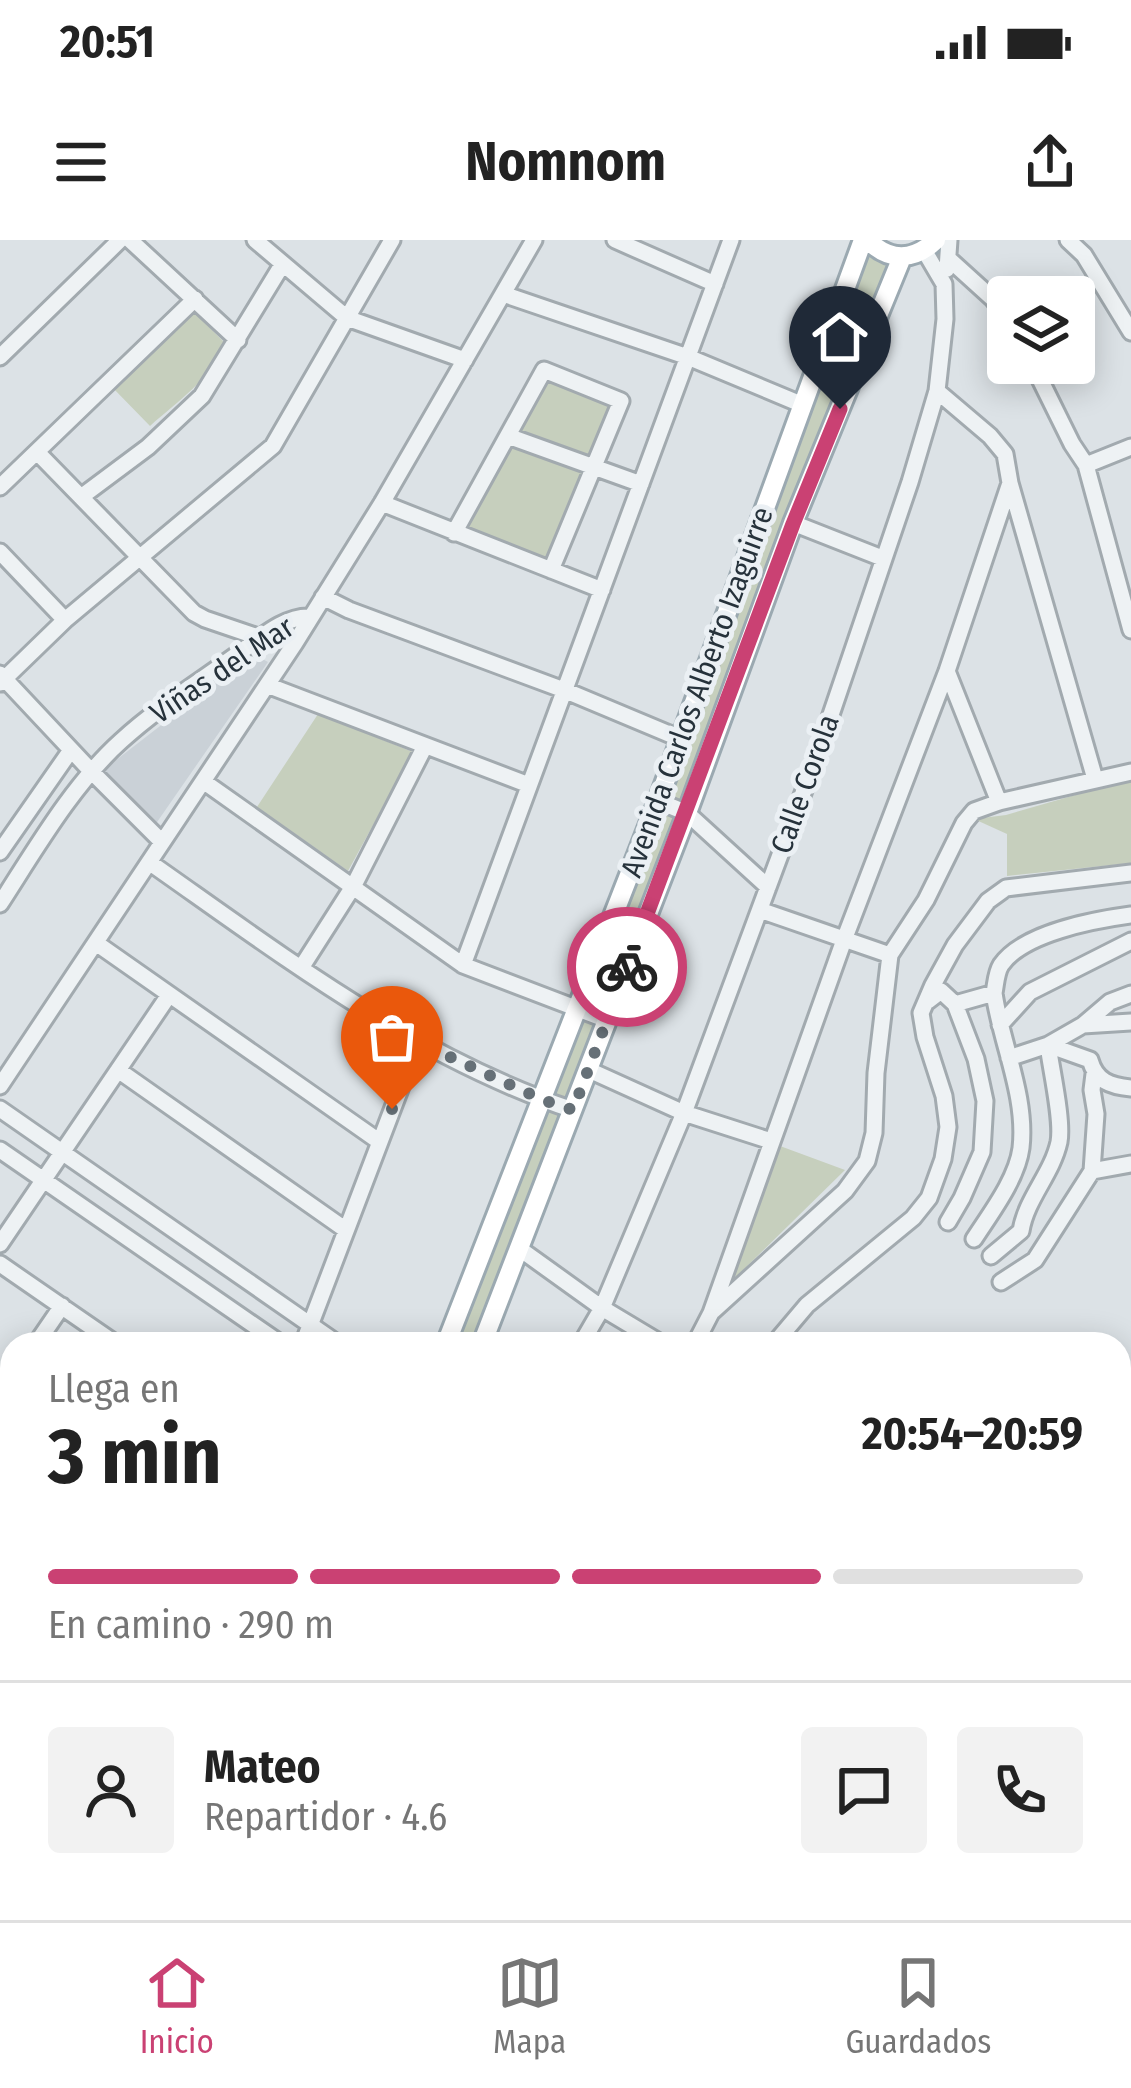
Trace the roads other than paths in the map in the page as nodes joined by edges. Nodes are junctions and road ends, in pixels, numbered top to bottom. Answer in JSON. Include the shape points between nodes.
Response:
{"nodes":[{"id":1,"x":120,"y":240,"type":"edge"},
{"id":2,"x":130,"y":240,"type":"edge"},
{"id":3,"x":255,"y":240,"type":"edge"},
{"id":4,"x":392,"y":240,"type":"edge"},
{"id":5,"x":534,"y":240,"type":"edge"},
{"id":6,"x":615,"y":240,"type":"edge"},
{"id":7,"x":731,"y":240,"type":"edge"},
{"id":8,"x":866,"y":240,"type":"edge"},
{"id":9,"x":950,"y":240,"type":"edge"},
{"id":10,"x":1074,"y":242,"type":"edge"},
{"id":11,"x":930,"y":245,"type":"edge"},
{"id":12,"x":902,"y":256,"type":"junction"},
{"id":13,"x":950,"y":260,"type":"junction"},
{"id":14,"x":282,"y":265,"type":"junction"},
{"id":15,"x":715,"y":284,"type":"junction"},
{"id":16,"x":944,"y":284,"type":"junction"},
{"id":17,"x":503,"y":294,"type":"junction"},
{"id":18,"x":987,"y":294,"type":"edge"},
{"id":19,"x":194,"y":299,"type":"junction"},
{"id":20,"x":347,"y":318,"type":"junction"},
{"id":21,"x":1131,"y":332,"type":"edge"},
{"id":22,"x":238,"y":340,"type":"junction"},
{"id":23,"x":0,"y":357,"type":"edge"},
{"id":24,"x":688,"y":357,"type":"junction"},
{"id":25,"x":465,"y":360,"type":"junction"},
{"id":26,"x":1042,"y":384,"type":"edge"},
{"id":27,"x":937,"y":391,"type":"junction"},
{"id":28,"x":803,"y":405,"type":"junction"},
{"id":29,"x":508,"y":436,"type":"junction"},
{"id":30,"x":1131,"y":447,"type":"edge"},
{"id":31,"x":37,"y":452,"type":"junction"},
{"id":32,"x":1086,"y":465,"type":"junction"},
{"id":33,"x":594,"y":466,"type":"junction"},
{"id":34,"x":1010,"y":483,"type":"junction"},
{"id":35,"x":641,"y":484,"type":"junction"},
{"id":36,"x":0,"y":487,"type":"edge"},
{"id":37,"x":81,"y":497,"type":"junction"},
{"id":38,"x":382,"y":503,"type":"junction"},
{"id":39,"x":793,"y":524,"type":"junction"},
{"id":40,"x":454,"y":532,"type":"junction"},
{"id":41,"x":0,"y":552,"type":"edge"},
{"id":42,"x":142,"y":558,"type":"junction"},
{"id":43,"x":883,"y":558,"type":"junction"},
{"id":44,"x":551,"y":570,"type":"junction"},
{"id":45,"x":602,"y":590,"type":"junction"},
{"id":46,"x":323,"y":597,"type":"junction"},
{"id":47,"x":311,"y":617,"type":"junction"},
{"id":48,"x":64,"y":620,"type":"junction"},
{"id":49,"x":1131,"y":630,"type":"edge"},
{"id":50,"x":261,"y":638,"type":"junction"},
{"id":51,"x":947,"y":671,"type":"junction"},
{"id":52,"x":1,"y":678,"type":"edge"},
{"id":53,"x":267,"y":685,"type":"junction"},
{"id":54,"x":564,"y":690,"type":"junction"},
{"id":55,"x":680,"y":739,"type":"junction"},
{"id":56,"x":425,"y":746,"type":"junction"},
{"id":57,"x":71,"y":750,"type":"junction"},
{"id":58,"x":92,"y":772,"type":"junction"},
{"id":59,"x":1131,"y":772,"type":"edge"},
{"id":60,"x":1095,"y":779,"type":"junction"},
{"id":61,"x":203,"y":781,"type":"junction"},
{"id":62,"x":529,"y":785,"type":"junction"},
{"id":63,"x":658,"y":801,"type":"junction"},
{"id":64,"x":999,"y":802,"type":"junction"},
{"id":65,"x":687,"y":813,"type":"junction"},
{"id":66,"x":162,"y":842,"type":"junction"},
{"id":67,"x":0,"y":852,"type":"edge"},
{"id":68,"x":149,"y":862,"type":"junction"},
{"id":69,"x":1131,"y":873,"type":"edge"},
{"id":70,"x":353,"y":885,"type":"junction"},
{"id":71,"x":768,"y":887,"type":"junction"},
{"id":72,"x":0,"y":904,"type":"edge"},
{"id":73,"x":760,"y":910,"type":"junction"},
{"id":74,"x":1131,"y":915,"type":"edge"},
{"id":75,"x":844,"y":940,"type":"junction"},
{"id":76,"x":1131,"y":941,"type":"edge"},
{"id":77,"x":96,"y":944,"type":"junction"},
{"id":78,"x":890,"y":955,"type":"junction"},
{"id":79,"x":463,"y":965,"type":"junction"},
{"id":80,"x":301,"y":968,"type":"junction"},
{"id":81,"x":994,"y":992,"type":"junction"},
{"id":82,"x":1131,"y":994,"type":"edge"},
{"id":83,"x":169,"y":995,"type":"junction"},
{"id":84,"x":926,"y":1002,"type":"junction"},
{"id":85,"x":955,"y":1004,"type":"junction"},
{"id":86,"x":578,"y":1011,"type":"junction"},
{"id":87,"x":607,"y":1020,"type":"junction"},
{"id":88,"x":1131,"y":1022,"type":"edge"},
{"id":89,"x":1000,"y":1025,"type":"junction"},
{"id":90,"x":1083,"y":1025,"type":"junction"},
{"id":91,"x":418,"y":1042,"type":"junction"},
{"id":92,"x":1048,"y":1045,"type":"junction"},
{"id":93,"x":1010,"y":1058,"type":"junction"},
{"id":94,"x":118,"y":1070,"type":"junction"},
{"id":95,"x":589,"y":1070,"type":"junction"},
{"id":96,"x":1094,"y":1074,"type":"junction"},
{"id":97,"x":0,"y":1086,"type":"edge"},
{"id":98,"x":1131,"y":1088,"type":"edge"},
{"id":99,"x":543,"y":1100,"type":"junction"},
{"id":100,"x":0,"y":1108,"type":"edge"},
{"id":101,"x":573,"y":1110,"type":"junction"},
{"id":102,"x":684,"y":1113,"type":"junction"},
{"id":103,"x":771,"y":1141,"type":"junction"},
{"id":104,"x":380,"y":1142,"type":"junction"},
{"id":105,"x":0,"y":1150,"type":"edge"},
{"id":106,"x":62,"y":1151,"type":"junction"},
{"id":107,"x":1131,"y":1164,"type":"edge"},
{"id":108,"x":1092,"y":1171,"type":"junction"},
{"id":109,"x":43,"y":1180,"type":"junction"},
{"id":110,"x":948,"y":1222,"type":"dead end"},
{"id":111,"x":346,"y":1230,"type":"junction"},
{"id":112,"x":974,"y":1239,"type":"dead end"},
{"id":113,"x":0,"y":1244,"type":"edge"},
{"id":114,"x":520,"y":1250,"type":"junction"},
{"id":115,"x":991,"y":1256,"type":"dead end"},
{"id":116,"x":0,"y":1264,"type":"edge"},
{"id":117,"x":1001,"y":1282,"type":"dead end"},
{"id":118,"x":62,"y":1306,"type":"junction"},
{"id":119,"x":602,"y":1308,"type":"junction"},
{"id":120,"x":711,"y":1313,"type":"junction"},
{"id":121,"x":310,"y":1326,"type":"junction"},
{"id":122,"x":44,"y":1332,"type":"edge"},
{"id":123,"x":99,"y":1332,"type":"edge"},
{"id":124,"x":263,"y":1332,"type":"edge"},
{"id":125,"x":308,"y":1332,"type":"edge"},
{"id":126,"x":319,"y":1332,"type":"edge"},
{"id":127,"x":451,"y":1332,"type":"edge"},
{"id":128,"x":487,"y":1332,"type":"edge"},
{"id":129,"x":588,"y":1332,"type":"edge"},
{"id":130,"x":642,"y":1332,"type":"edge"},
{"id":131,"x":701,"y":1332,"type":"edge"},
{"id":132,"x":784,"y":1332,"type":"edge"}],
"edges":[{"from":1,"to":23,"type":"street"},
{"from":2,"to":19,"type":"street"},
{"from":3,"to":14,"type":"street"},
{"from":4,"to":20,"type":"street"},
{"from":5,"to":17,"type":"street","name":"Viñas del Mar"},
{"from":6,"to":15,"type":"street"},
{"from":7,"to":15,"type":"street"},
{"from":8,"to":12,"type":"main road"},
{"from":8,"to":28,"type":"main road","name":"Avenida Carlos Alberto Izaguirre"},
{"from":9,"to":13,"type":"street","name":"Calle Corola"},
{"from":10,"to":21,"type":"street"},
{"from":11,"to":12,"type":"main road"},
{"from":11,"to":16,"type":"street"},
{"from":12,"to":39,"type":"main road","name":"Avenida Carlos Alberto Izaguirre"},
{"from":13,"to":16,"type":"street","name":"Calle Corola"},
{"from":13,"to":18,"type":"street"},
{"from":14,"to":20,"type":"street"},
{"from":14,"to":22,"type":"street"},
{"from":15,"to":24,"type":"street"},
{"from":16,"to":27,"type":"street","name":"Calle Corola"},
{"from":17,"to":24,"type":"street"},
{"from":17,"to":25,"type":"street","name":"Viñas del Mar"},
{"from":19,"to":22,"type":"street"},
{"from":19,"to":31,"type":"street"},
{"from":20,"to":25,"type":"street"},
{"from":20,"to":42,"type":"street","via":[[273,446]]},
{"from":22,"to":37,"type":"street","via":[[202,396]]},
{"from":24,"to":28,"type":"street"},
{"from":24,"to":35,"type":"street"},
{"from":25,"to":38,"type":"street","name":"Viñas del Mar"},
{"from":26,"to":32,"type":"street"},
{"from":27,"to":34,"type":"street","via":[[990,436]]},
{"from":27,"to":43,"type":"street","name":"Calle Corola"},
{"from":28,"to":55,"type":"main road","name":"Avenida Carlos Alberto Izaguirre"},
{"from":29,"to":33,"type":"street"},
{"from":29,"to":33,"type":"street","via":[[544,370],[621,401]]},
{"from":29,"to":40,"type":"street"},
{"from":30,"to":32,"type":"street"},
{"from":31,"to":36,"type":"street"},
{"from":31,"to":37,"type":"street"},
{"from":32,"to":49,"type":"street"},
{"from":33,"to":35,"type":"street"},
{"from":33,"to":44,"type":"street"},
{"from":34,"to":51,"type":"street"},
{"from":34,"to":60,"type":"street"},
{"from":35,"to":45,"type":"street"},
{"from":37,"to":42,"type":"street"},
{"from":38,"to":40,"type":"street"},
{"from":38,"to":46,"type":"street","name":"Viñas del Mar"},
{"from":39,"to":43,"type":"street"},
{"from":39,"to":65,"type":"main road","name":"Avenida Carlos Alberto Izaguirre"},
{"from":40,"to":44,"type":"street"},
{"from":41,"to":48,"type":"street"},
{"from":42,"to":48,"type":"street"},
{"from":42,"to":50,"type":"street","via":[[194,613]]},
{"from":43,"to":71,"type":"street","name":"Calle Corola"},
{"from":44,"to":45,"type":"street"},
{"from":45,"to":54,"type":"street"},
{"from":46,"to":47,"type":"street","name":"Viñas del Mar"},
{"from":46,"to":54,"type":"street"},
{"from":47,"to":50,"type":"street","name":"Viñas del Mar"},
{"from":47,"to":53,"type":"street"},
{"from":48,"to":52,"type":"street"},
{"from":50,"to":58,"type":"street","name":"Viñas del Mar","via":[[162,706]]},
{"from":51,"to":64,"type":"street"},
{"from":51,"to":75,"type":"street"},
{"from":52,"to":57,"type":"street"},
{"from":53,"to":56,"type":"street"},
{"from":53,"to":61,"type":"street"},
{"from":54,"to":55,"type":"street"},
{"from":54,"to":62,"type":"street"},
{"from":55,"to":63,"type":"main road","name":"Avenida Carlos Alberto Izaguirre"},
{"from":56,"to":62,"type":"street"},
{"from":56,"to":70,"type":"street"},
{"from":57,"to":58,"type":"street"},
{"from":57,"to":67,"type":"street"},
{"from":58,"to":66,"type":"street"},
{"from":58,"to":72,"type":"street","name":"Viñas del Mar"},
{"from":59,"to":60,"type":"street"},
{"from":60,"to":64,"type":"street"},
{"from":61,"to":66,"type":"street"},
{"from":61,"to":70,"type":"street"},
{"from":62,"to":79,"type":"street"},
{"from":63,"to":65,"type":"street"},
{"from":63,"to":86,"type":"main road","name":"Avenida Carlos Alberto Izaguirre"},
{"from":64,"to":78,"type":"street","via":[[964,824]]},
{"from":65,"to":71,"type":"street"},
{"from":65,"to":87,"type":"main road","name":"Avenida Carlos Alberto Izaguirre"},
{"from":66,"to":68,"type":"street"},
{"from":68,"to":77,"type":"street"},
{"from":68,"to":80,"type":"street"},
{"from":69,"to":84,"type":"street","via":[[1006,888],[955,945]]},
{"from":70,"to":79,"type":"street"},
{"from":70,"to":80,"type":"street"},
{"from":71,"to":73,"type":"street","name":"Calle Corola"},
{"from":73,"to":75,"type":"street"},
{"from":73,"to":102,"type":"street","name":"Calle Corola"},
{"from":74,"to":81,"type":"street","via":[[1019,946],[999,968]]},
{"from":75,"to":78,"type":"street"},
{"from":75,"to":103,"type":"street"},
{"from":76,"to":89,"type":"street","via":[[1030,992]]},
{"from":77,"to":83,"type":"street"},
{"from":77,"to":97,"type":"street"},
{"from":78,"to":120,"type":"street","via":[[867,1160],[845,1191]]},
{"from":79,"to":86,"type":"street"},
{"from":80,"to":91,"type":"street"},
{"from":81,"to":85,"type":"street"},
{"from":81,"to":89,"type":"street"},
{"from":82,"to":90,"type":"street"},
{"from":83,"to":94,"type":"street"},
{"from":83,"to":104,"type":"street"},
{"from":84,"to":85,"type":"street","via":[[941,991]]},
{"from":84,"to":132,"type":"street","via":[[925,1037],[948,1127],[929,1198]]},
{"from":85,"to":110,"type":"street","via":[[985,1101],[982,1152]]},
{"from":86,"to":87,"type":"street"},
{"from":86,"to":99,"type":"main road","name":"Avenida Carlos Alberto Izaguirre"},
{"from":87,"to":95,"type":"main road","name":"Avenida Carlos Alberto Izaguirre"},
{"from":88,"to":90,"type":"street"},
{"from":89,"to":93,"type":"street"},
{"from":90,"to":92,"type":"street"},
{"from":91,"to":99,"type":"street"},
{"from":91,"to":104,"type":"street"},
{"from":92,"to":93,"type":"street"},
{"from":92,"to":96,"type":"street","via":[[1090,1060]]},
{"from":92,"to":115,"type":"street","via":[[1060,1139],[1021,1231]]},
{"from":93,"to":112,"type":"street","via":[[1021,1151]]},
{"from":94,"to":106,"type":"street"},
{"from":94,"to":111,"type":"street"},
{"from":95,"to":101,"type":"main road","name":"Avenida Carlos Alberto Izaguirre"},
{"from":95,"to":102,"type":"street"},
{"from":96,"to":98,"type":"street"},
{"from":96,"to":108,"type":"street"},
{"from":99,"to":101,"type":"street"},
{"from":99,"to":127,"type":"main road","name":"Avenida Carlos Alberto Izaguirre"},
{"from":100,"to":106,"type":"street"},
{"from":101,"to":114,"type":"main road","name":"Avenida Carlos Alberto Izaguirre"},
{"from":102,"to":103,"type":"street"},
{"from":102,"to":119,"type":"street","name":"Calle Corola"},
{"from":103,"to":120,"type":"street"},
{"from":104,"to":111,"type":"street"},
{"from":105,"to":109,"type":"street"},
{"from":106,"to":109,"type":"street"},
{"from":106,"to":121,"type":"street"},
{"from":107,"to":108,"type":"street"},
{"from":108,"to":117,"type":"street","via":[[1035,1260]]},
{"from":109,"to":113,"type":"street"},
{"from":109,"to":124,"type":"street"},
{"from":111,"to":121,"type":"street"},
{"from":114,"to":119,"type":"street"},
{"from":114,"to":128,"type":"main road","name":"Avenida Carlos Alberto Izaguirre"},
{"from":116,"to":118,"type":"street"},
{"from":118,"to":122,"type":"street"},
{"from":118,"to":123,"type":"street"},
{"from":119,"to":129,"type":"street","name":"Calle Corola"},
{"from":119,"to":130,"type":"street"},
{"from":120,"to":131,"type":"street"},
{"from":121,"to":125,"type":"street"},
{"from":121,"to":126,"type":"street"}]}
